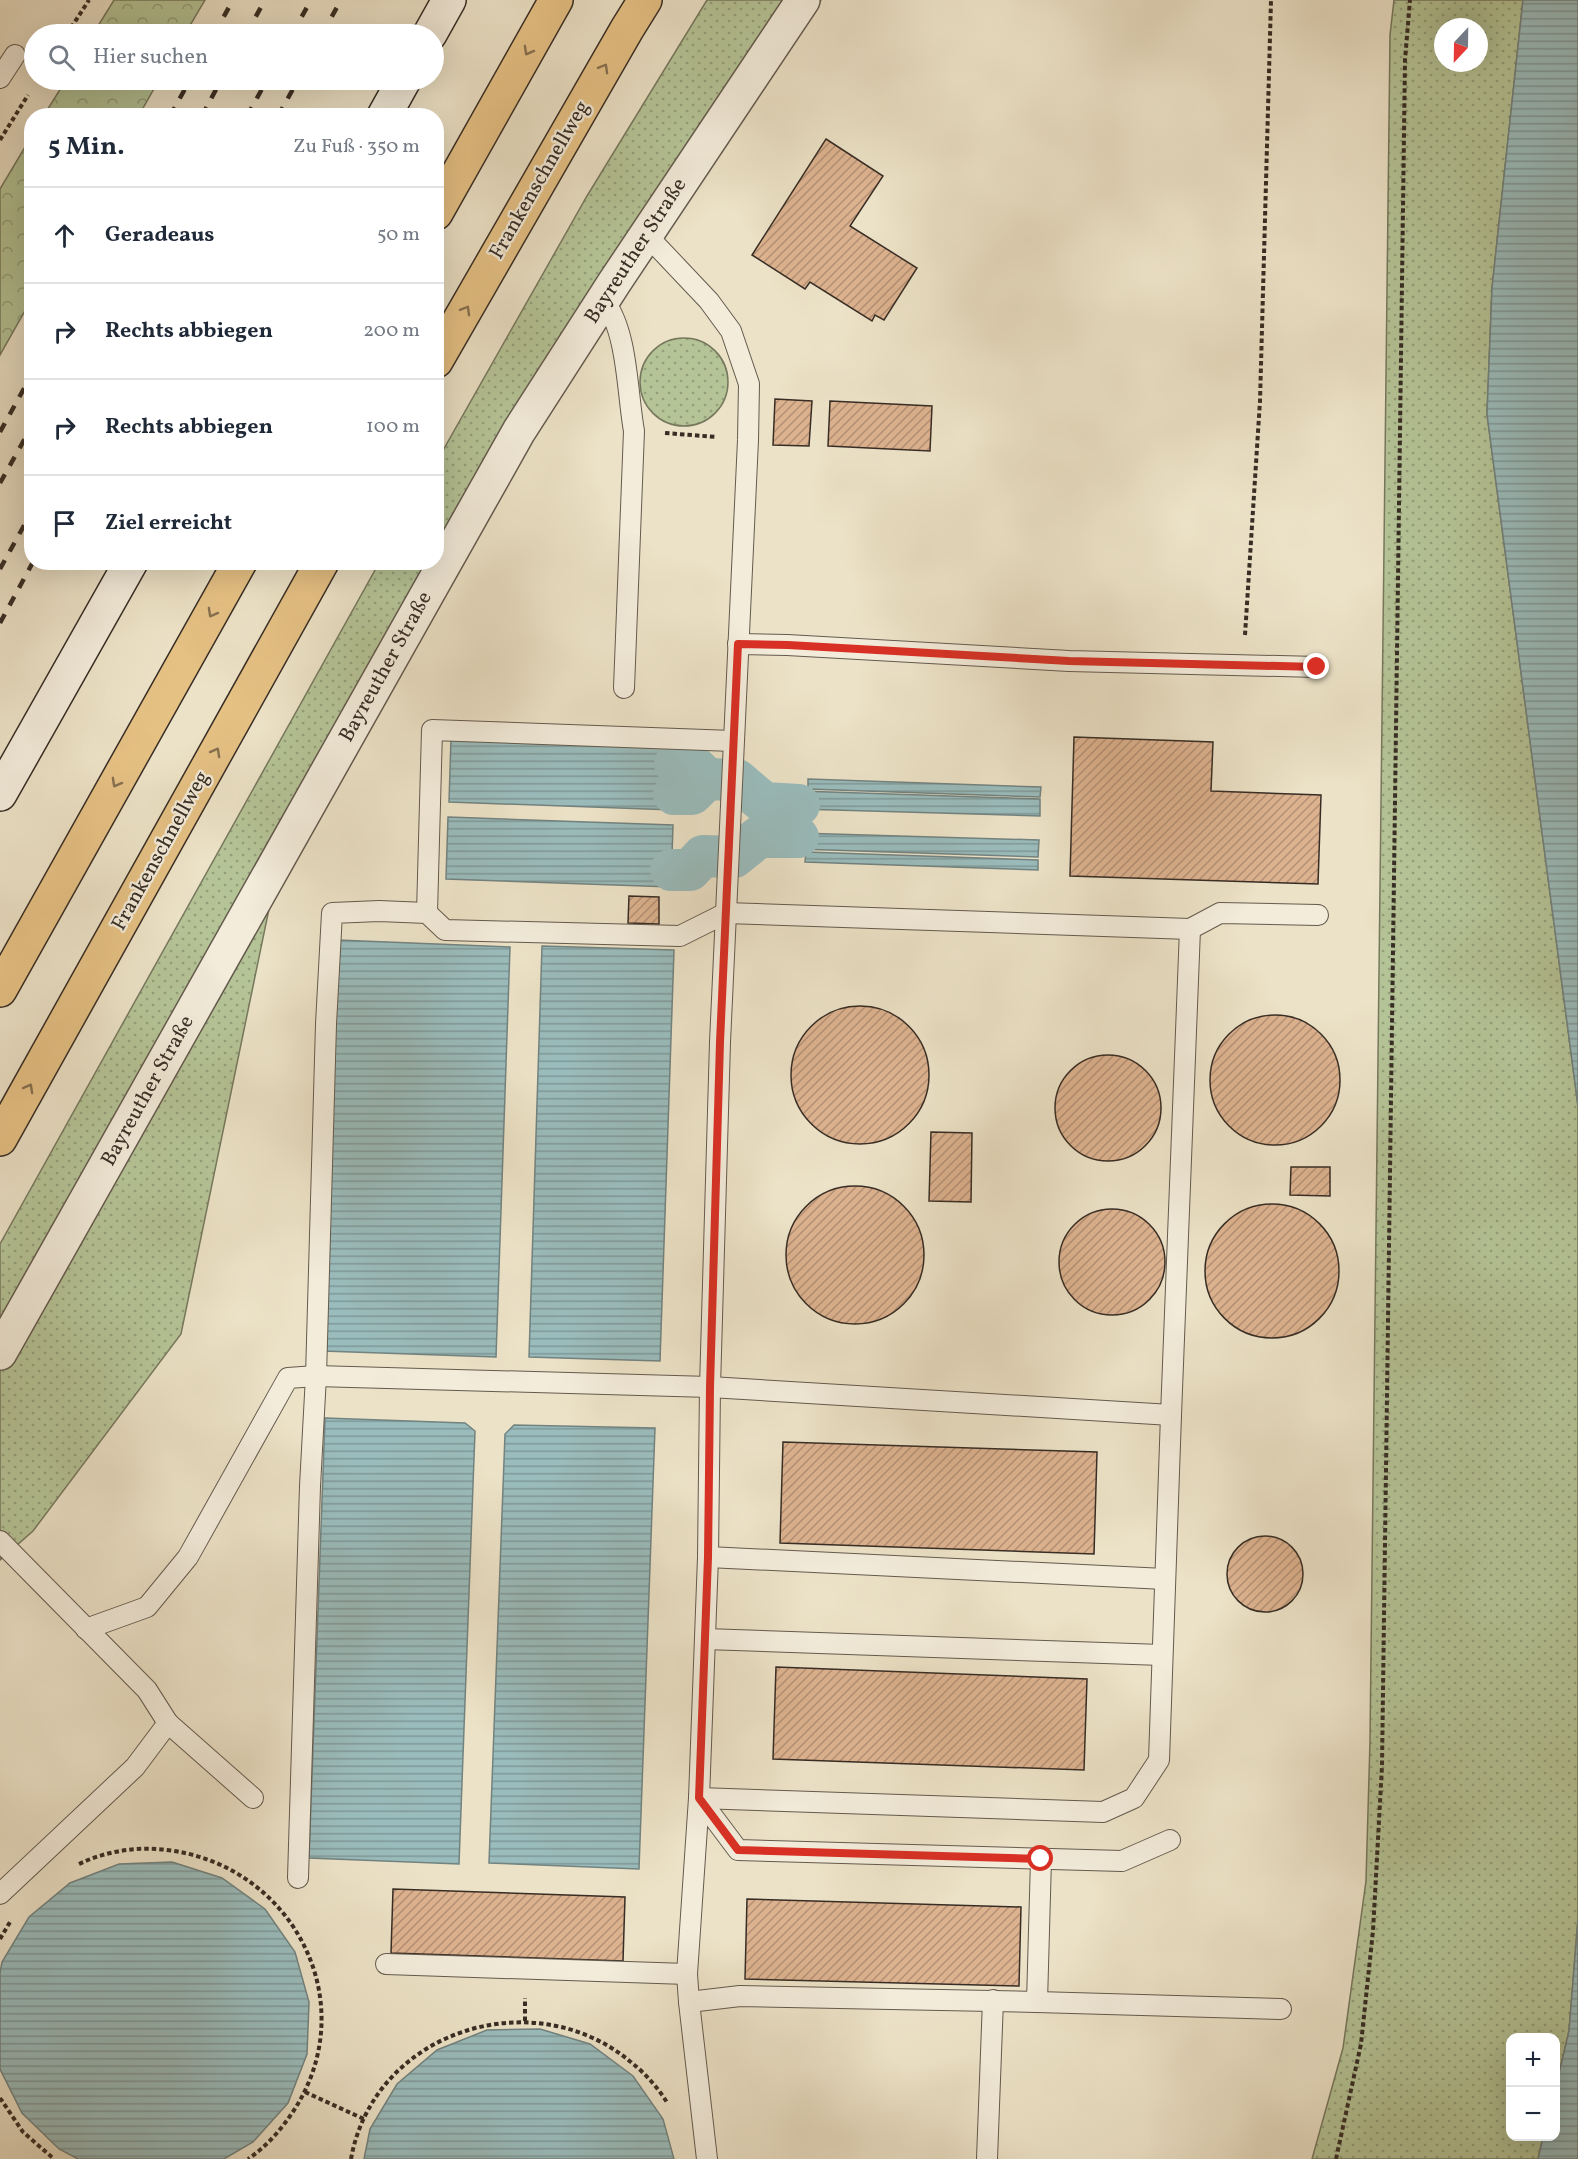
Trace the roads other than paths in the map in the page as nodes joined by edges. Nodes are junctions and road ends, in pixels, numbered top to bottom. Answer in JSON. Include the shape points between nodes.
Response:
{"nodes":[{"id":1,"x":449,"y":0,"type":"edge"},
{"id":2,"x":556,"y":0,"type":"edge"},
{"id":3,"x":645,"y":0,"type":"edge"},
{"id":4,"x":803,"y":0,"type":"edge"},
{"id":5,"x":436,"y":24,"type":"edge"},
{"id":6,"x":15,"y":55,"type":"dead end"},
{"id":7,"x":0,"y":78,"type":"edge"},
{"id":8,"x":398,"y":90,"type":"edge"},
{"id":9,"x":388,"y":108,"type":"edge"},
{"id":10,"x":444,"y":199,"type":"edge"},
{"id":11,"x":645,"y":237,"type":"junction"},
{"id":12,"x":603,"y":300,"type":"junction"},
{"id":13,"x":444,"y":347,"type":"edge"},
{"id":14,"x":444,"y":564,"type":"edge"},
{"id":15,"x":126,"y":570,"type":"edge"},
{"id":16,"x":236,"y":570,"type":"edge"},
{"id":17,"x":318,"y":570,"type":"edge"},
{"id":18,"x":441,"y":570,"type":"edge"},
{"id":19,"x":738,"y":644,"type":"junction"},
{"id":20,"x":1317,"y":667,"type":"dead end"},
{"id":21,"x":624,"y":688,"type":"dead end"},
{"id":22,"x":733,"y":741,"type":"junction"},
{"id":23,"x":0,"y":794,"type":"edge"},
{"id":24,"x":427,"y":913,"type":"junction"},
{"id":25,"x":726,"y":913,"type":"junction"},
{"id":26,"x":1318,"y":915,"type":"dead end"},
{"id":27,"x":1190,"y":929,"type":"junction"},
{"id":28,"x":0,"y":990,"type":"edge"},
{"id":29,"x":0,"y":1139,"type":"edge"},
{"id":30,"x":0,"y":1353,"type":"edge"},
{"id":31,"x":316,"y":1376,"type":"junction"},
{"id":32,"x":710,"y":1387,"type":"junction"},
{"id":33,"x":1171,"y":1415,"type":"junction"},
{"id":34,"x":0,"y":1541,"type":"edge"},
{"id":35,"x":708,"y":1557,"type":"junction"},
{"id":36,"x":1165,"y":1579,"type":"junction"},
{"id":37,"x":86,"y":1629,"type":"junction"},
{"id":38,"x":705,"y":1639,"type":"junction"},
{"id":39,"x":1162,"y":1655,"type":"junction"},
{"id":40,"x":168,"y":1723,"type":"junction"},
{"id":41,"x":253,"y":1798,"type":"dead end"},
{"id":42,"x":699,"y":1798,"type":"junction"},
{"id":43,"x":1170,"y":1840,"type":"dead end"},
{"id":44,"x":1041,"y":1859,"type":"junction"},
{"id":45,"x":298,"y":1878,"type":"dead end"},
{"id":46,"x":0,"y":1894,"type":"edge"},
{"id":47,"x":386,"y":1964,"type":"dead end"},
{"id":48,"x":687,"y":1974,"type":"junction"},
{"id":49,"x":993,"y":2001,"type":"junction"},
{"id":50,"x":689,"y":2002,"type":"junction"},
{"id":51,"x":1037,"y":2002,"type":"junction"},
{"id":52,"x":1281,"y":2009,"type":"dead end"},
{"id":53,"x":707,"y":2159,"type":"edge"},
{"id":54,"x":987,"y":2159,"type":"edge"}],
"edges":[{"from":1,"to":5,"type":"street"},
{"from":2,"to":10,"type":"highway","one_way":true},
{"from":13,"to":3,"type":"highway","name":"Frankenschnellweg","one_way":true},
{"from":4,"to":11,"type":"street","name":"Bayreuther Straße"},
{"from":6,"to":7,"type":"lane"},
{"from":8,"to":9,"type":"street"},
{"from":11,"to":12,"type":"street","name":"Bayreuther Straße"},
{"from":11,"to":19,"type":"lane","via":[[709,301],[730,331],[749,384]]},
{"from":12,"to":14,"type":"street","name":"Bayreuther Straße","via":[[519,431]]},
{"from":12,"to":21,"type":"lane","via":[[612,310],[626,358],[634,431]]},
{"from":15,"to":23,"type":"street"},
{"from":16,"to":28,"type":"highway","one_way":true},
{"from":29,"to":17,"type":"highway","name":"Frankenschnellweg","one_way":true},
{"from":18,"to":30,"type":"street","name":"Bayreuther Straße"},
{"from":19,"to":20,"type":"lane","via":[[1069,661]]},
{"from":19,"to":22,"type":"lane"},
{"from":22,"to":24,"type":"lane","via":[[432,730]]},
{"from":22,"to":25,"type":"lane"},
{"from":24,"to":25,"type":"lane","via":[[445,930],[680,936]]},
{"from":24,"to":31,"type":"lane","via":[[332,913]]},
{"from":25,"to":27,"type":"lane"},
{"from":25,"to":32,"type":"lane"},
{"from":26,"to":27,"type":"lane","via":[[1220,913]]},
{"from":27,"to":33,"type":"lane"},
{"from":31,"to":32,"type":"lane"},
{"from":31,"to":37,"type":"lane","via":[[288,1378],[188,1557],[147,1607]]},
{"from":31,"to":45,"type":"lane"},
{"from":32,"to":33,"type":"lane"},
{"from":32,"to":35,"type":"lane"},
{"from":33,"to":36,"type":"lane"},
{"from":34,"to":37,"type":"lane"},
{"from":35,"to":36,"type":"lane"},
{"from":35,"to":38,"type":"lane"},
{"from":36,"to":39,"type":"lane"},
{"from":37,"to":40,"type":"lane","via":[[147,1690]]},
{"from":38,"to":39,"type":"lane"},
{"from":38,"to":42,"type":"lane"},
{"from":39,"to":42,"type":"lane","via":[[1159,1760],[1134,1798],[1102,1812]]},
{"from":40,"to":41,"type":"lane"},
{"from":40,"to":46,"type":"lane","via":[[135,1767]]},
{"from":42,"to":44,"type":"lane","via":[[738,1850]]},
{"from":42,"to":48,"type":"lane"},
{"from":43,"to":44,"type":"lane","via":[[1122,1861]]},
{"from":44,"to":51,"type":"lane"},
{"from":47,"to":48,"type":"lane"},
{"from":48,"to":50,"type":"lane"},
{"from":49,"to":50,"type":"lane","via":[[740,1996]]},
{"from":49,"to":51,"type":"lane"},
{"from":49,"to":54,"type":"lane"},
{"from":50,"to":53,"type":"lane"},
{"from":51,"to":52,"type":"lane"}]}
